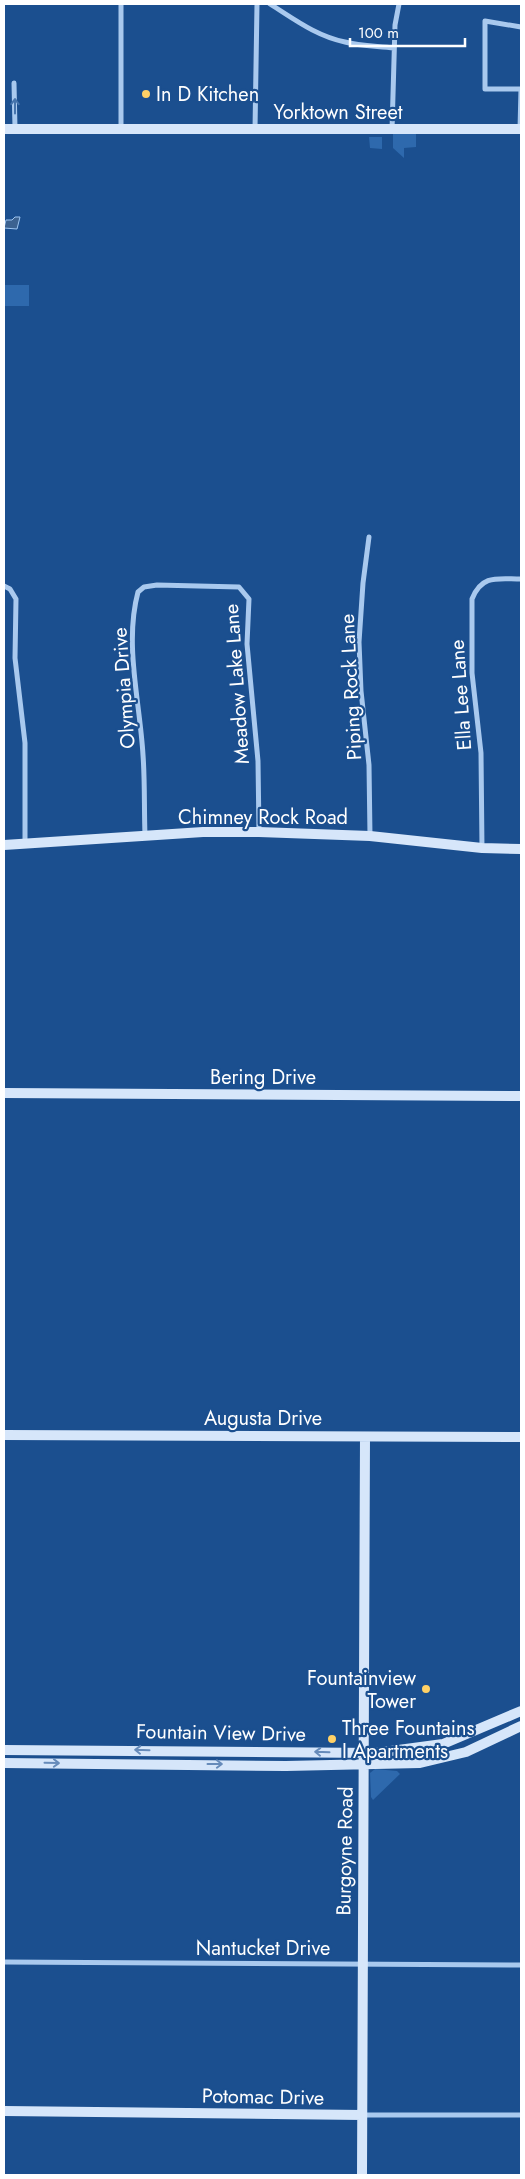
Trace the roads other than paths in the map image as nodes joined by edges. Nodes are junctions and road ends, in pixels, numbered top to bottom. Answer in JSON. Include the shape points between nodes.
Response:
{"nodes":[{"id":1,"x":121,"y":4,"type":"edge"},
{"id":2,"x":257,"y":4,"type":"edge"},
{"id":3,"x":270,"y":4,"type":"edge"},
{"id":4,"x":398,"y":4,"type":"edge"},
{"id":5,"x":521,"y":26,"type":"edge"},
{"id":6,"x":394,"y":48,"type":"junction"},
{"id":7,"x":14,"y":83,"type":"dead end"},
{"id":8,"x":521,"y":89,"type":"edge"},
{"id":9,"x":4,"y":128,"type":"edge"},
{"id":10,"x":15,"y":128,"type":"junction"},
{"id":11,"x":121,"y":128,"type":"junction"},
{"id":12,"x":255,"y":128,"type":"junction"},
{"id":13,"x":520,"y":129,"type":"edge"},
{"id":14,"x":392,"y":130,"type":"junction"},
{"id":15,"x":369,"y":537,"type":"dead end"},
{"id":16,"x":521,"y":579,"type":"edge"},
{"id":17,"x":190,"y":585,"type":"joint"},
{"id":18,"x":4,"y":586,"type":"edge"},
{"id":19,"x":259,"y":832,"type":"junction"},
{"id":20,"x":145,"y":835,"type":"junction"},
{"id":21,"x":370,"y":836,"type":"junction"},
{"id":22,"x":25,"y":844,"type":"junction"},
{"id":23,"x":4,"y":845,"type":"edge"},
{"id":24,"x":482,"y":848,"type":"junction"},
{"id":25,"x":521,"y":849,"type":"edge"},
{"id":26,"x":4,"y":1093,"type":"edge"},
{"id":27,"x":521,"y":1096,"type":"edge"},
{"id":28,"x":4,"y":1435,"type":"edge"},
{"id":29,"x":365,"y":1437,"type":"junction"},
{"id":30,"x":521,"y":1437,"type":"edge"},
{"id":31,"x":521,"y":1711,"type":"edge"},
{"id":32,"x":495,"y":1722,"type":"junction"},
{"id":33,"x":521,"y":1726,"type":"edge"},
{"id":34,"x":501,"y":1736,"type":"junction"},
{"id":35,"x":4,"y":1750,"type":"edge"},
{"id":36,"x":78,"y":1751,"type":"junction"},
{"id":37,"x":162,"y":1751,"type":"junction"},
{"id":38,"x":244,"y":1752,"type":"junction"},
{"id":39,"x":364,"y":1752,"type":"junction"},
{"id":40,"x":4,"y":1763,"type":"edge"},
{"id":41,"x":78,"y":1764,"type":"junction"},
{"id":42,"x":162,"y":1764,"type":"junction"},
{"id":43,"x":244,"y":1764,"type":"junction"},
{"id":44,"x":364,"y":1765,"type":"junction"},
{"id":45,"x":4,"y":1962,"type":"edge"},
{"id":46,"x":362,"y":1964,"type":"junction"},
{"id":47,"x":521,"y":1965,"type":"edge"},
{"id":48,"x":4,"y":2112,"type":"edge"},
{"id":49,"x":362,"y":2115,"type":"junction"},
{"id":50,"x":521,"y":2115,"type":"edge"},
{"id":51,"x":362,"y":2175,"type":"edge"}],
"edges":[{"from":1,"to":11,"type":"street"},
{"from":2,"to":12,"type":"street"},
{"from":3,"to":6,"type":"street","via":[[294,21],[325,36],[345,43]]},
{"from":4,"to":6,"type":"street"},
{"from":5,"to":8,"type":"street","via":[[485,21],[485,88]]},
{"from":6,"to":14,"type":"street"},
{"from":10,"to":7,"type":"street","one_way":true},
{"from":8,"to":13,"type":"street"},
{"from":9,"to":10,"type":"street","name":"Yorktown Street"},
{"from":10,"to":11,"type":"street","name":"Yorktown Street"},
{"from":11,"to":12,"type":"street","name":"Yorktown Street"},
{"from":12,"to":14,"type":"street","name":"Yorktown Street"},
{"from":13,"to":14,"type":"street","name":"Yorktown Street"},
{"from":15,"to":21,"type":"street","name":"Piping Rock Lane","via":[[359,642],[369,765]]},
{"from":16,"to":24,"type":"street","name":"Ella Lee Lane","via":[[484,581],[476,588],[472,599],[472,673],[481,753]]},
{"from":17,"to":19,"type":"street","name":"Meadow Lake Lane","via":[[239,587],[249,599],[247,644],[258,760]]},
{"from":17,"to":20,"type":"street","name":"Olympia Drive","via":[[144,587],[138,592],[134,606],[136,685],[144,756]]},
{"from":18,"to":22,"type":"street","via":[[16,599],[15,658],[25,743]]},
{"from":19,"to":20,"type":"street","name":"Chimney Rock Road"},
{"from":19,"to":21,"type":"street","name":"Chimney Rock Road"},
{"from":20,"to":22,"type":"street","name":"Chimney Rock Road"},
{"from":21,"to":24,"type":"street","name":"Chimney Rock Road"},
{"from":22,"to":23,"type":"street","name":"Chimney Rock Road"},
{"from":24,"to":25,"type":"street","name":"Chimney Rock Road"},
{"from":26,"to":27,"type":"street","name":"Bering Drive"},
{"from":28,"to":29,"type":"street","name":"Augusta Drive"},
{"from":29,"to":30,"type":"street","name":"Augusta Drive"},
{"from":29,"to":39,"type":"street","name":"Burgoyne Road"},
{"from":31,"to":32,"type":"street","name":"Fountain View Drive"},
{"from":32,"to":34,"type":"street"},
{"from":32,"to":39,"type":"street","name":"Fountain View Drive","via":[[443,1744]]},
{"from":33,"to":34,"type":"street","name":"Fountain View Drive"},
{"from":34,"to":44,"type":"street","name":"Fountain View Drive","via":[[466,1752],[420,1763]]},
{"from":35,"to":36,"type":"street","name":"Fountain View Drive"},
{"from":37,"to":36,"type":"street","name":"Fountain View Drive","one_way":true},
{"from":36,"to":41,"type":"street"},
{"from":37,"to":38,"type":"street","name":"Fountain View Drive"},
{"from":37,"to":42,"type":"street"},
{"from":39,"to":38,"type":"street","name":"Fountain View Drive","one_way":true},
{"from":38,"to":43,"type":"street"},
{"from":39,"to":44,"type":"street","name":"Burgoyne Road"},
{"from":40,"to":41,"type":"street","name":"Fountain View Drive","one_way":true},
{"from":41,"to":42,"type":"street","name":"Fountain View Drive"},
{"from":42,"to":43,"type":"street","name":"Fountain View Drive","one_way":true},
{"from":43,"to":44,"type":"street","name":"Fountain View Drive"},
{"from":44,"to":46,"type":"street","name":"Burgoyne Road"},
{"from":45,"to":46,"type":"street","name":"Nantucket Drive"},
{"from":46,"to":47,"type":"street","name":"Nantucket Drive"},
{"from":46,"to":49,"type":"street","name":"Burgoyne Road"},
{"from":48,"to":49,"type":"street","name":"Potomac Drive"},
{"from":49,"to":50,"type":"street","name":"Potomac Drive"},
{"from":49,"to":51,"type":"street","name":"Burgoyne Road"}]}
